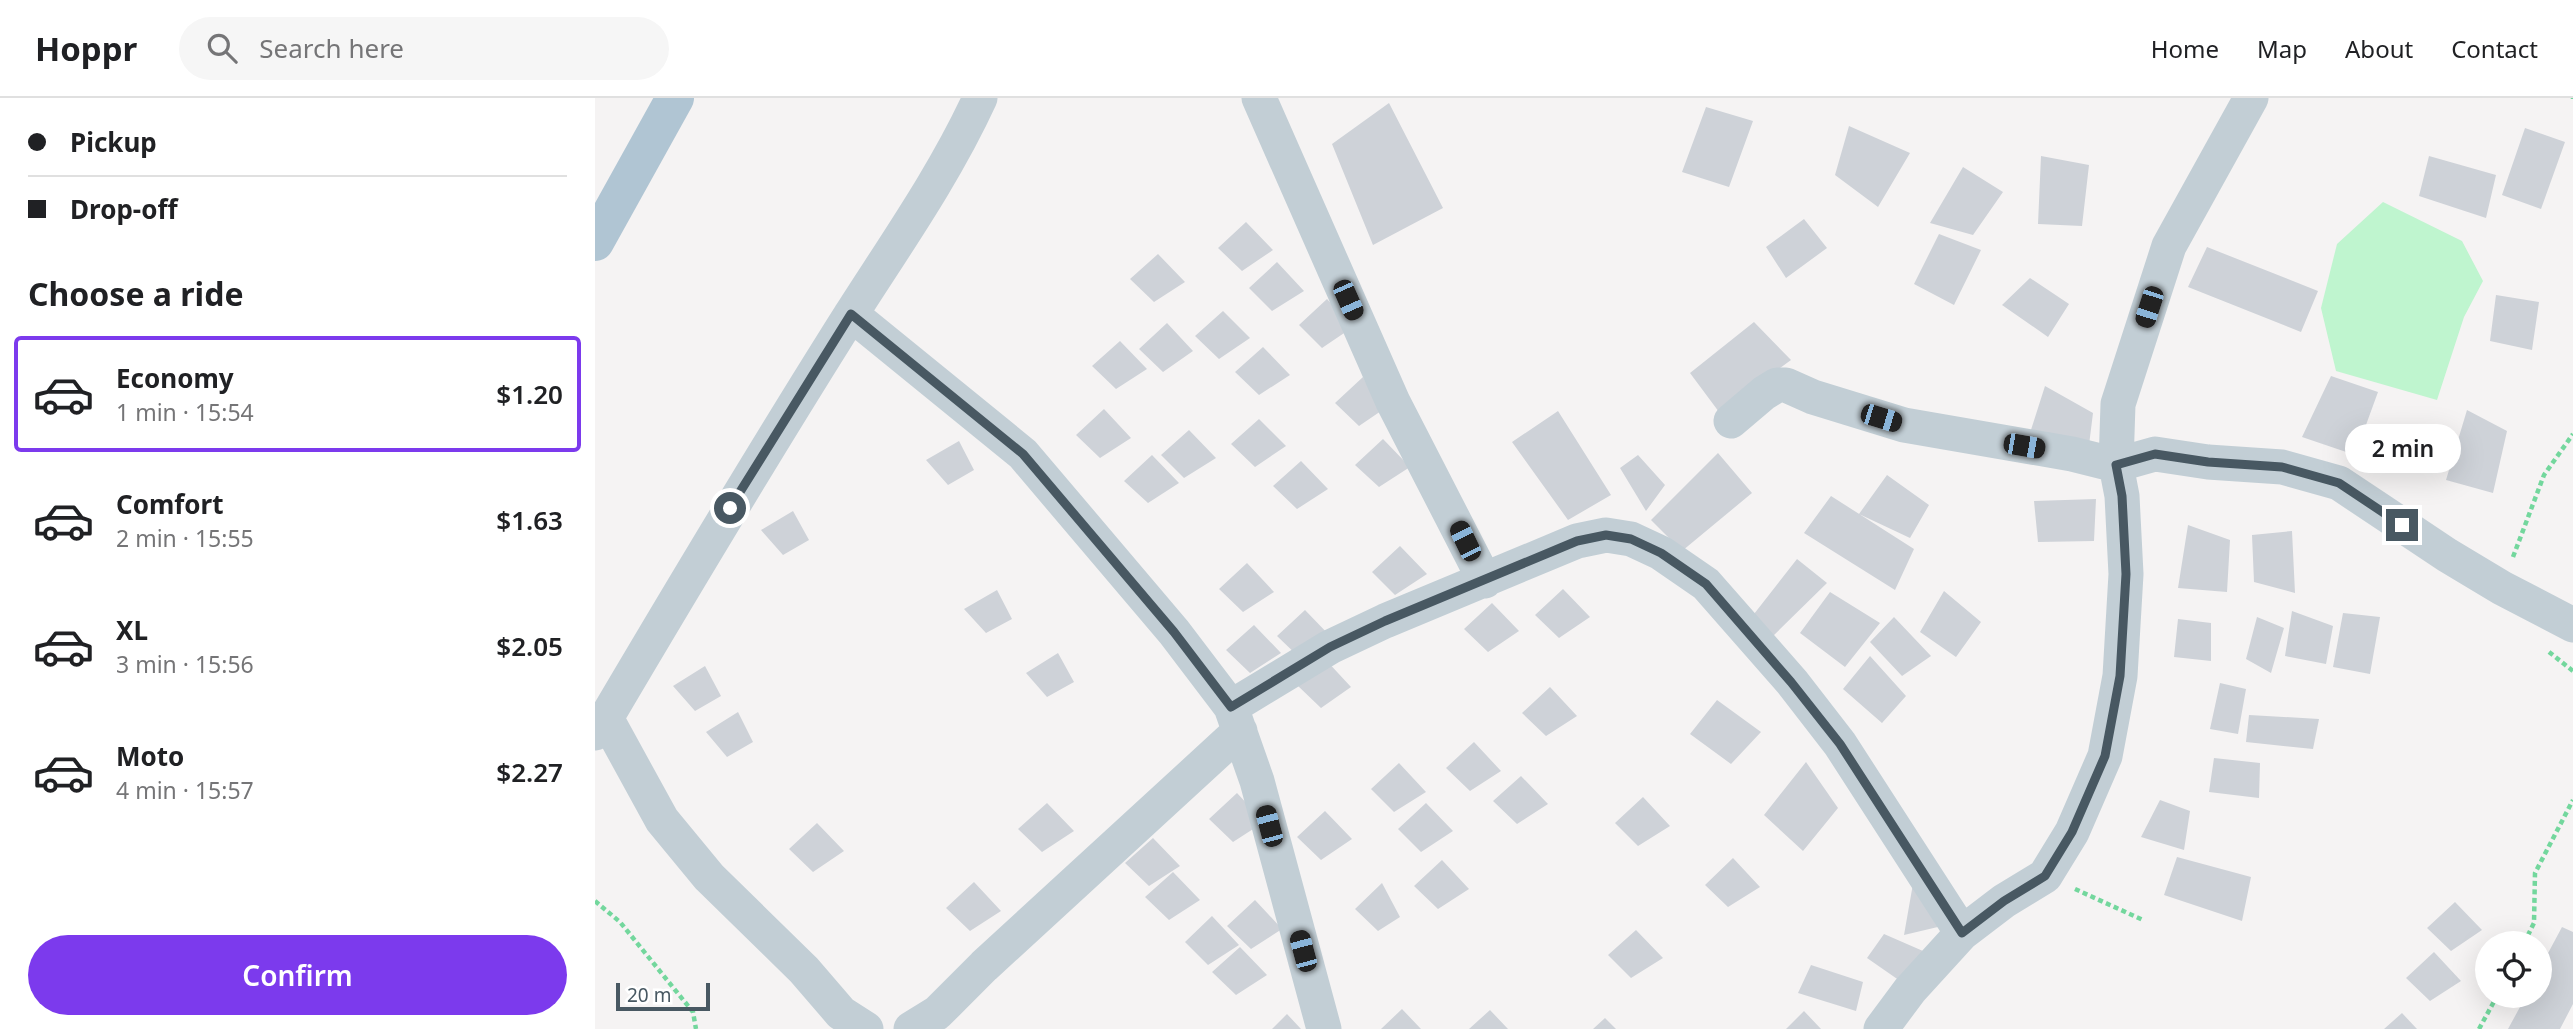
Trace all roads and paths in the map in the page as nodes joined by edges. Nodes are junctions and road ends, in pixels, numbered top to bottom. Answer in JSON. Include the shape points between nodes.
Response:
{"nodes":[{"id":1,"x":675,"y":98,"type":"edge"},
{"id":2,"x":980,"y":98,"type":"edge"},
{"id":3,"x":1259,"y":98,"type":"edge"},
{"id":4,"x":2251,"y":98,"type":"edge"},
{"id":5,"x":595,"y":242,"type":"edge"},
{"id":6,"x":851,"y":314,"type":"junction"},
{"id":7,"x":2118,"y":404,"type":"junction"},
{"id":8,"x":1731,"y":421,"type":"dead end"},
{"id":9,"x":2573,"y":434,"type":"edge"},
{"id":10,"x":2155,"y":454,"type":"junction"},
{"id":11,"x":2116,"y":465,"type":"junction"},
{"id":12,"x":1485,"y":581,"type":"junction"},
{"id":13,"x":2502,"y":588,"type":"junction"},
{"id":14,"x":2573,"y":625,"type":"edge"},
{"id":15,"x":1236,"y":719,"type":"junction"},
{"id":16,"x":601,"y":726,"type":"edge"},
{"id":17,"x":2573,"y":800,"type":"edge"},
{"id":18,"x":2045,"y":876,"type":"junction"},
{"id":19,"x":595,"y":901,"type":"edge"},
{"id":20,"x":2143,"y":920,"type":"dead end"},
{"id":21,"x":2530,"y":931,"type":"edge"},
{"id":22,"x":1962,"y":933,"type":"junction"},
{"id":23,"x":2490,"y":1008,"type":"edge"},
{"id":24,"x":696,"y":1029,"type":"edge"},
{"id":25,"x":866,"y":1029,"type":"edge"},
{"id":26,"x":911,"y":1029,"type":"edge"},
{"id":27,"x":1324,"y":1029,"type":"edge"},
{"id":28,"x":1881,"y":1029,"type":"edge"},
{"id":29,"x":2479,"y":1029,"type":"edge"}],
"edges":[{"from":1,"to":5,"type":"main road"},
{"from":2,"to":6,"type":"street"},
{"from":3,"to":12,"type":"street","via":[[1393,402]]},
{"from":4,"to":7,"type":"street","via":[[2169,246]]},
{"from":6,"to":15,"type":"street","via":[[1023,454],[1174,632]]},
{"from":6,"to":16,"type":"street"},
{"from":7,"to":10,"type":"street"},
{"from":7,"to":11,"type":"street"},
{"from":8,"to":11,"type":"street","via":[[1764,393],[1786,385],[1904,425]]},
{"from":9,"to":13,"type":"path","via":[[2544,475]]},
{"from":10,"to":11,"type":"street"},
{"from":10,"to":13,"type":"street","via":[[2282,467],[2339,483]]},
{"from":11,"to":18,"type":"street","via":[[2126,574],[2120,676],[2105,756],[2072,832]]},
{"from":12,"to":15,"type":"street","via":[[1330,647]]},
{"from":12,"to":22,"type":"street","via":[[1577,541],[1606,535],[1641,543],[1706,584],[1840,744]]},
{"from":13,"to":14,"type":"street"},
{"from":15,"to":26,"type":"street","via":[[937,1013]]},
{"from":15,"to":27,"type":"street"},
{"from":16,"to":25,"type":"street","via":[[662,820],[709,877],[841,1013]]},
{"from":17,"to":21,"type":"path","via":[[2535,873]]},
{"from":18,"to":20,"type":"path"},
{"from":18,"to":22,"type":"street"},
{"from":19,"to":24,"type":"path","via":[[620,922],[693,1012]]},
{"from":22,"to":28,"type":"street"},
{"from":23,"to":29,"type":"path"}]}
